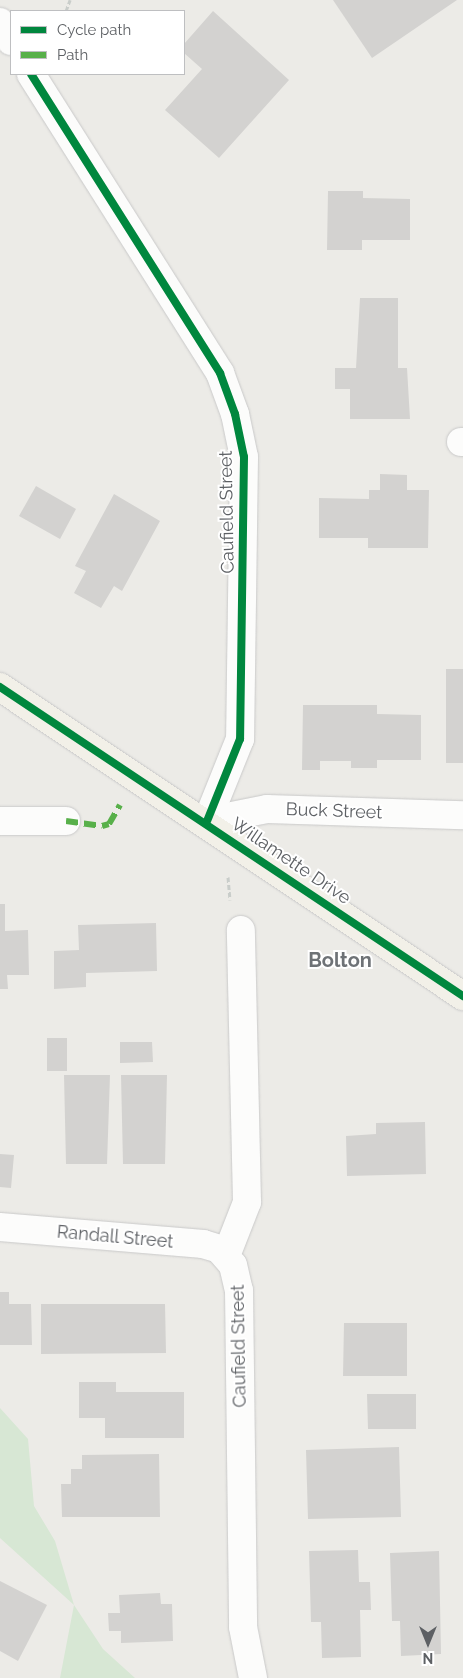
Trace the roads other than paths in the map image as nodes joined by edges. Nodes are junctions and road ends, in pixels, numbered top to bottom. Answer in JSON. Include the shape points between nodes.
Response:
{"nodes":[{"id":1,"x":0,"y":22,"type":"edge"},
{"id":2,"x":10,"y":39,"type":"edge"},
{"id":3,"x":32,"y":75,"type":"edge"},
{"id":4,"x":0,"y":687,"type":"edge"},
{"id":5,"x":463,"y":815,"type":"edge"},
{"id":6,"x":0,"y":821,"type":"edge"},
{"id":7,"x":66,"y":821,"type":"dead end"},
{"id":8,"x":206,"y":821,"type":"junction"},
{"id":9,"x":241,"y":930,"type":"dead end"},
{"id":10,"x":463,"y":996,"type":"edge"},
{"id":11,"x":0,"y":1227,"type":"edge"},
{"id":12,"x":226,"y":1256,"type":"junction"},
{"id":13,"x":253,"y":1678,"type":"edge"}],
"edges":[{"from":1,"to":2,"type":"street"},
{"from":3,"to":8,"type":"street","name":"Caufield Street","via":[[220,373],[236,414],[244,457],[240,739]]},
{"from":4,"to":8,"type":"main road","name":"Willamette Drive"},
{"from":5,"to":8,"type":"street","name":"Buck Street","via":[[267,809]]},
{"from":6,"to":7,"type":"street"},
{"from":8,"to":10,"type":"main road","name":"Willamette Drive"},
{"from":9,"to":12,"type":"street","via":[[247,1202]]},
{"from":11,"to":12,"type":"street","name":"Randall Street","via":[[203,1244]]},
{"from":12,"to":13,"type":"street","name":"Caufield Street","via":[[237,1275],[239,1290],[243,1627]]}]}
